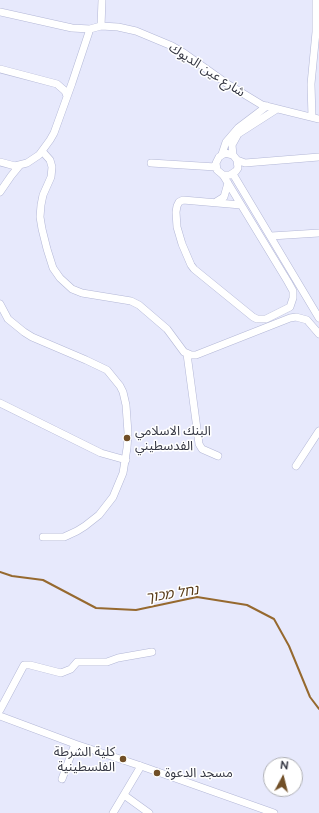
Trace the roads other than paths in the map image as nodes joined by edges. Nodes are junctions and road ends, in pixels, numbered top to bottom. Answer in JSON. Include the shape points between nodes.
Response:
{"nodes":[{"id":1,"x":102,"y":0,"type":"edge"},
{"id":2,"x":316,"y":0,"type":"edge"},
{"id":3,"x":0,"y":12,"type":"edge"},
{"id":4,"x":100,"y":26,"type":"junction"},
{"id":5,"x":90,"y":29,"type":"junction"},
{"id":6,"x":0,"y":69,"type":"edge"},
{"id":7,"x":72,"y":83,"type":"junction"},
{"id":8,"x":57,"y":84,"type":"junction"},
{"id":9,"x":67,"y":96,"type":"junction"},
{"id":10,"x":267,"y":106,"type":"junction"},
{"id":11,"x":277,"y":109,"type":"junction"},
{"id":12,"x":316,"y":118,"type":"edge"},
{"id":13,"x":42,"y":151,"type":"junction"},
{"id":14,"x":222,"y":154,"type":"junction"},
{"id":15,"x":235,"y":158,"type":"junction"},
{"id":16,"x":319,"y":158,"type":"edge"},
{"id":17,"x":0,"y":162,"type":"edge"},
{"id":18,"x":151,"y":163,"type":"dead end"},
{"id":19,"x":20,"y":165,"type":"junction"},
{"id":20,"x":216,"y":167,"type":"junction"},
{"id":21,"x":233,"y":174,"type":"junction"},
{"id":22,"x":223,"y":175,"type":"junction"},
{"id":23,"x":228,"y":183,"type":"junction"},
{"id":24,"x":0,"y":192,"type":"edge"},
{"id":25,"x":216,"y":202,"type":"junction"},
{"id":26,"x":241,"y":205,"type":"junction"},
{"id":27,"x":319,"y":233,"type":"edge"},
{"id":28,"x":271,"y":236,"type":"junction"},
{"id":29,"x":0,"y":304,"type":"edge"},
{"id":30,"x":319,"y":318,"type":"edge"},
{"id":31,"x":319,"y":334,"type":"edge"},
{"id":32,"x":187,"y":354,"type":"junction"},
{"id":33,"x":0,"y":404,"type":"edge"},
{"id":34,"x":319,"y":431,"type":"edge"},
{"id":35,"x":218,"y":456,"type":"dead end"},
{"id":36,"x":126,"y":460,"type":"junction"},
{"id":37,"x":296,"y":466,"type":"dead end"},
{"id":38,"x":43,"y":537,"type":"dead end"},
{"id":39,"x":152,"y":652,"type":"dead end"},
{"id":40,"x":0,"y":710,"type":"edge"},
{"id":41,"x":0,"y":716,"type":"edge"},
{"id":42,"x":75,"y":744,"type":"junction"},
{"id":43,"x":142,"y":766,"type":"junction"},
{"id":44,"x":62,"y":779,"type":"dead end"},
{"id":45,"x":124,"y":794,"type":"junction"},
{"id":46,"x":113,"y":813,"type":"edge"},
{"id":47,"x":149,"y":813,"type":"edge"},
{"id":48,"x":274,"y":813,"type":"edge"}],
"edges":[{"from":1,"to":4,"type":"street"},
{"from":2,"to":12,"type":"street","via":[[311,84]]},
{"from":3,"to":5,"type":"street","name":"شارع عين الديوك","via":[[72,28]]},
{"from":4,"to":5,"type":"street","name":"شارع عين الديوك"},
{"from":4,"to":10,"type":"street","name":"شارع عين الديوك","via":[[136,32],[172,46],[229,85]]},
{"from":5,"to":7,"type":"street"},
{"from":6,"to":8,"type":"street"},
{"from":7,"to":8,"type":"street"},
{"from":7,"to":9,"type":"street"},
{"from":8,"to":9,"type":"street"},
{"from":9,"to":13,"type":"street","via":[[54,133]]},
{"from":10,"to":11,"type":"street","name":"شارع عين الديوك"},
{"from":10,"to":14,"type":"street","via":[[238,128],[226,142]]},
{"from":11,"to":12,"type":"street","name":"شارع عين الديوك"},
{"from":11,"to":15,"type":"street","via":[[238,134],[232,145]]},
{"from":13,"to":19,"type":"street","via":[[27,163]]},
{"from":13,"to":32,"type":"street","via":[[50,160],[52,167],[51,177],[43,195],[40,217],[46,249],[56,274],[72,289],[82,293],[131,301],[139,305],[166,329]]},
{"from":14,"to":15,"type":"street"},
{"from":14,"to":20,"type":"street","via":[[217,160]]},
{"from":15,"to":16,"type":"street","via":[[245,163]]},
{"from":15,"to":21,"type":"street","via":[[238,168]]},
{"from":17,"to":19,"type":"street"},
{"from":18,"to":20,"type":"street"},
{"from":19,"to":24,"type":"street"},
{"from":20,"to":22,"type":"street"},
{"from":21,"to":22,"type":"street"},
{"from":21,"to":28,"type":"street"},
{"from":22,"to":23,"type":"street"},
{"from":23,"to":25,"type":"street","via":[[224,197]]},
{"from":23,"to":26,"type":"street"},
{"from":25,"to":26,"type":"street"},
{"from":25,"to":26,"type":"street","via":[[183,200],[177,206],[177,227],[188,260],[194,269],[253,318],[266,319],[290,308],[293,291]]},
{"from":27,"to":28,"type":"street"},
{"from":28,"to":30,"type":"street"},
{"from":29,"to":36,"type":"street","via":[[8,319],[24,332],[102,367],[115,379],[123,392],[126,405]]},
{"from":31,"to":32,"type":"street","via":[[307,320],[296,317],[196,355]]},
{"from":32,"to":35,"type":"street","via":[[199,444],[202,449]]},
{"from":33,"to":36,"type":"street","via":[[101,452]]},
{"from":34,"to":37,"type":"street"},
{"from":36,"to":38,"type":"street","via":[[116,492],[104,510],[85,526],[64,537]]},
{"from":39,"to":40,"type":"street","via":[[107,662],[77,662],[71,669],[60,673],[24,665]]},
{"from":41,"to":42,"type":"street"},
{"from":42,"to":43,"type":"street"},
{"from":42,"to":44,"type":"street"},
{"from":43,"to":45,"type":"street"},
{"from":43,"to":48,"type":"street"},
{"from":45,"to":46,"type":"street"},
{"from":45,"to":47,"type":"street"}]}
